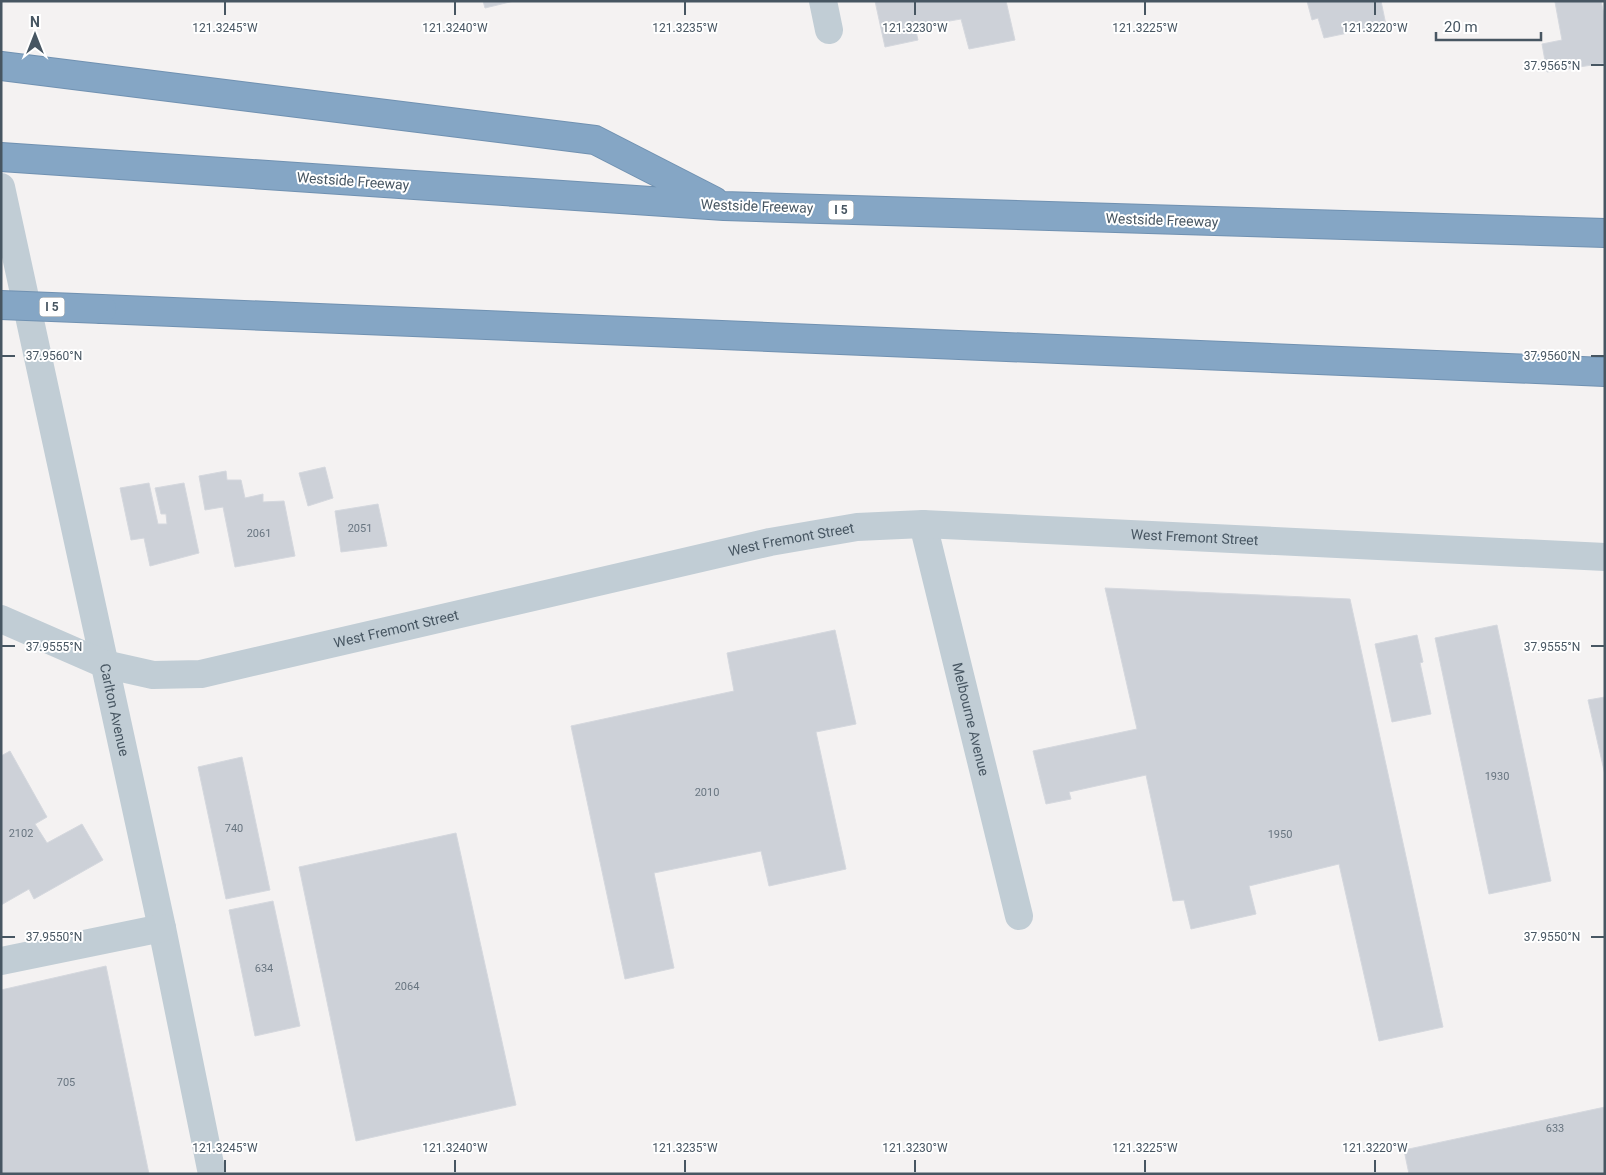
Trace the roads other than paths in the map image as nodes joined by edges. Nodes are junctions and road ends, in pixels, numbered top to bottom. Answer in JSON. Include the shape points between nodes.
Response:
{"nodes":[{"id":1,"x":823,"y":1,"type":"edge"},
{"id":2,"x":829,"y":30,"type":"dead end"},
{"id":3,"x":1,"y":66,"type":"edge"},
{"id":4,"x":1,"y":157,"type":"edge"},
{"id":5,"x":1,"y":187,"type":"edge"},
{"id":6,"x":724,"y":206,"type":"junction"},
{"id":7,"x":1605,"y":234,"type":"edge"},
{"id":8,"x":1,"y":305,"type":"edge"},
{"id":9,"x":1605,"y":372,"type":"edge"},
{"id":10,"x":923,"y":524,"type":"junction"},
{"id":11,"x":1605,"y":557,"type":"edge"},
{"id":12,"x":1,"y":619,"type":"edge"},
{"id":13,"x":104,"y":664,"type":"junction"},
{"id":14,"x":1019,"y":916,"type":"dead end"},
{"id":15,"x":162,"y":928,"type":"junction"},
{"id":16,"x":1,"y":961,"type":"edge"},
{"id":17,"x":212,"y":1174,"type":"edge"}],
"edges":[{"from":1,"to":2,"type":"street"},
{"from":3,"to":6,"type":"highway","via":[[595,140]]},
{"from":4,"to":6,"type":"highway","name":"Westside Freeway","number":"I 5"},
{"from":5,"to":13,"type":"street","name":"Carlton Avenue"},
{"from":6,"to":7,"type":"highway","name":"Westside Freeway","number":"I 5"},
{"from":8,"to":9,"type":"highway","number":"I 5","bridge":true},
{"from":10,"to":11,"type":"street","name":"West Fremont Street"},
{"from":10,"to":13,"type":"street","name":"West Fremont Street","via":[[857,527],[770,542],[200,674],[153,675]]},
{"from":10,"to":14,"type":"street","name":"Melbourne Avenue"},
{"from":12,"to":13,"type":"street","name":"West Fremont Street"},
{"from":13,"to":15,"type":"street","name":"Carlton Avenue"},
{"from":15,"to":16,"type":"street"},
{"from":15,"to":17,"type":"street","name":"Carlton Avenue"}]}
